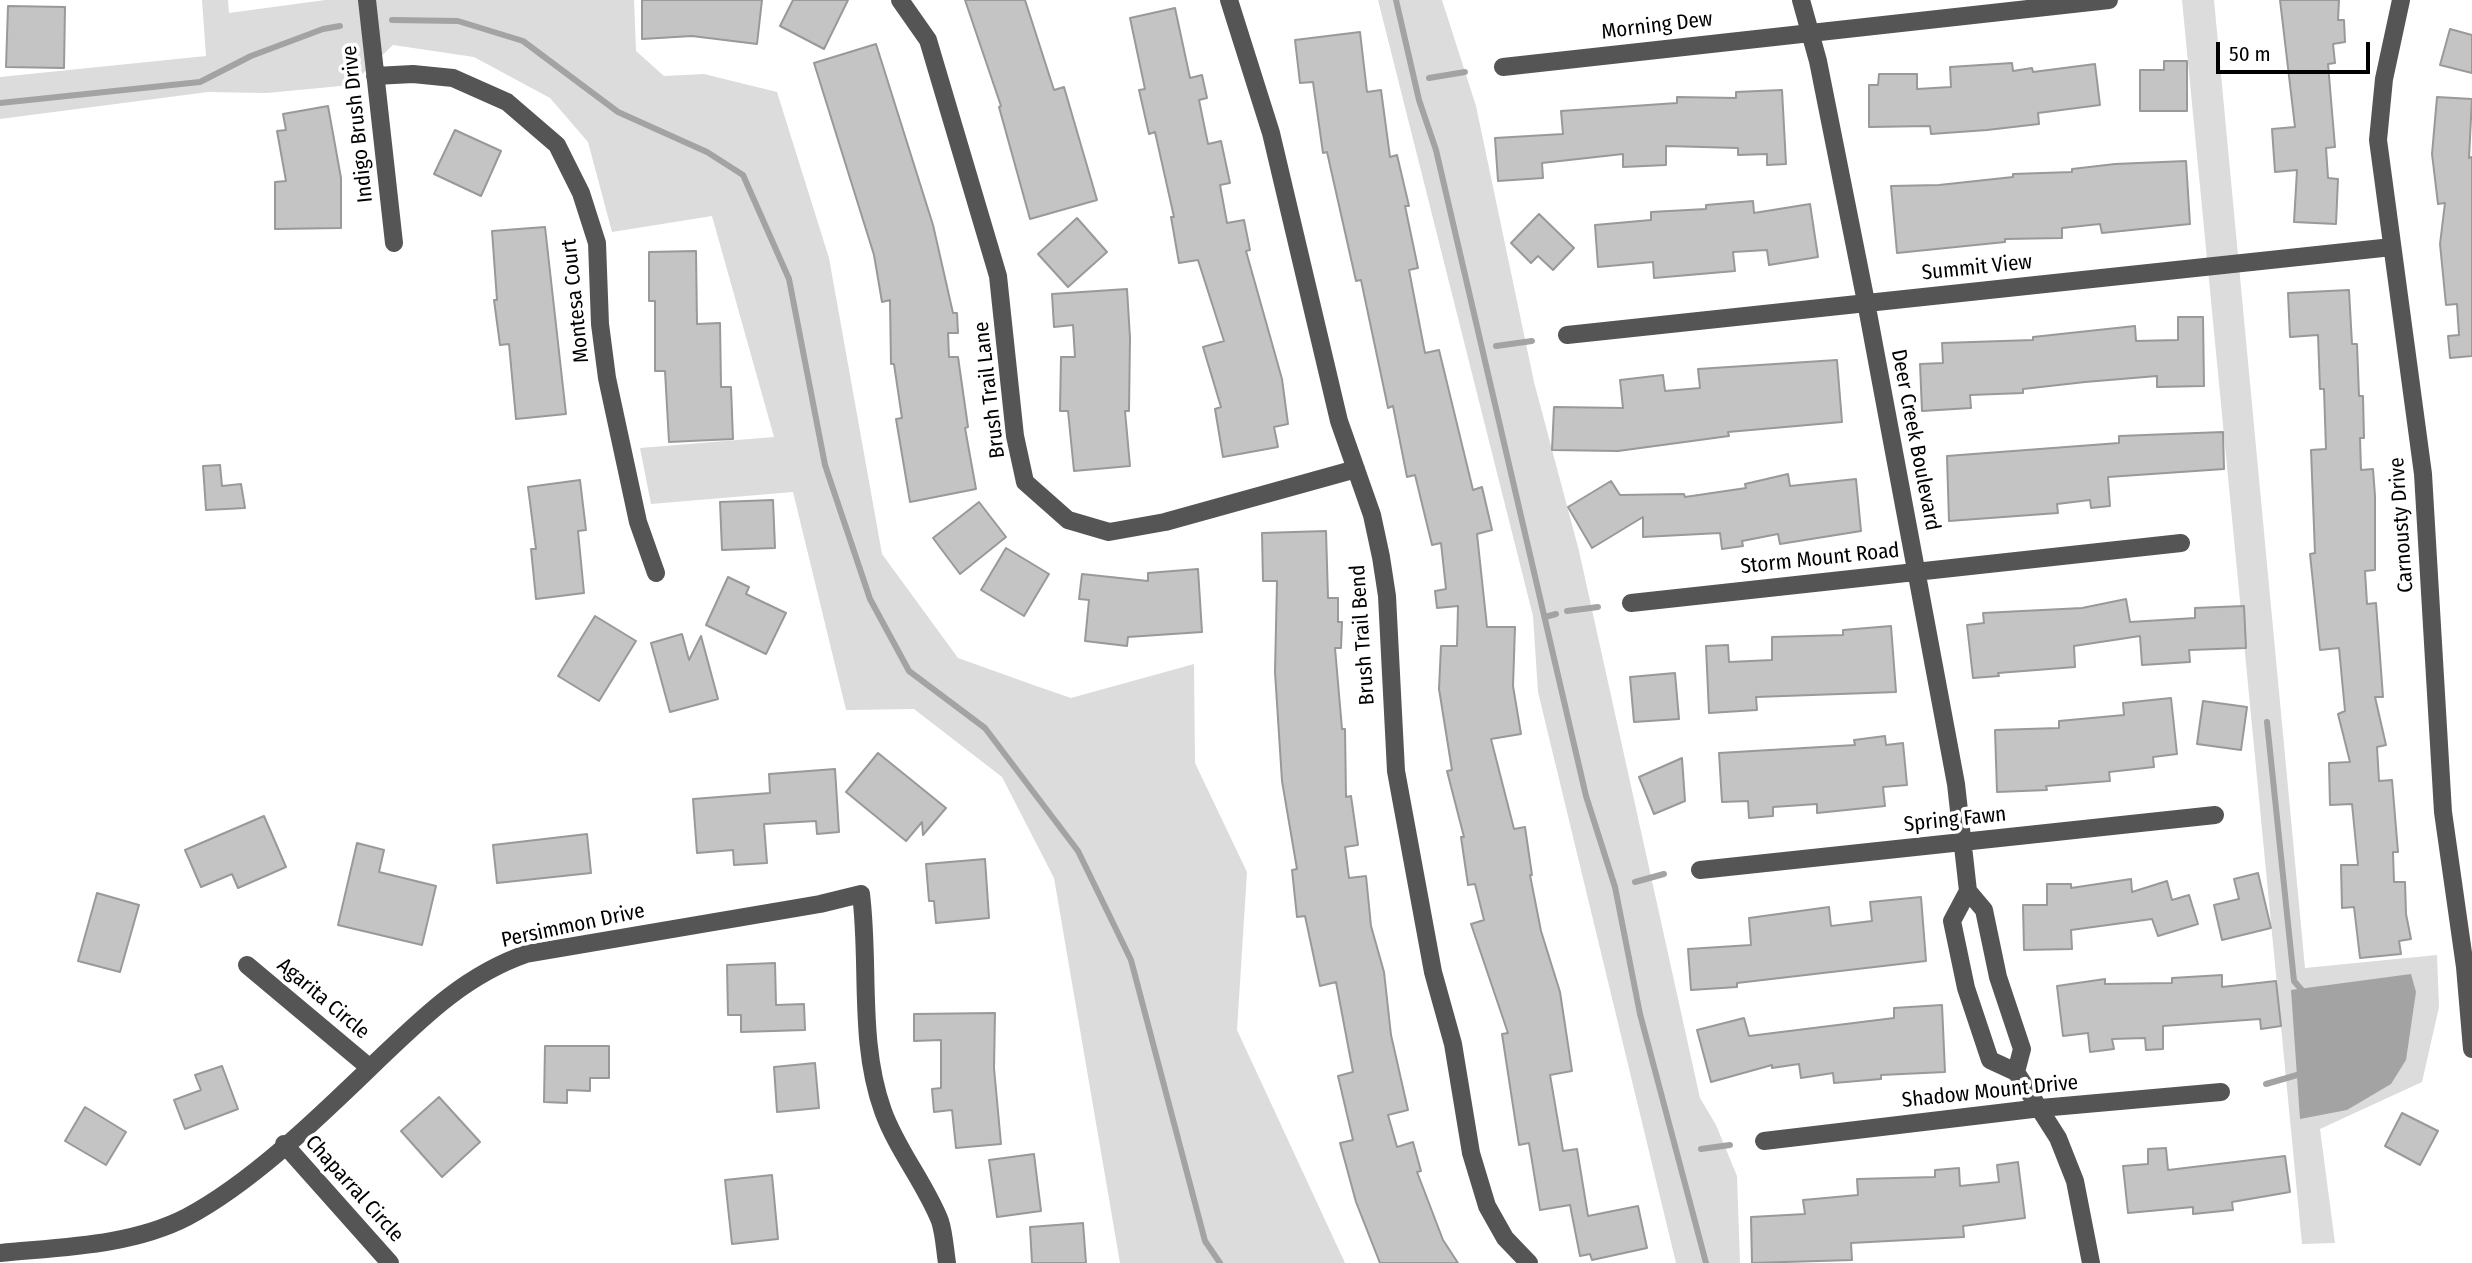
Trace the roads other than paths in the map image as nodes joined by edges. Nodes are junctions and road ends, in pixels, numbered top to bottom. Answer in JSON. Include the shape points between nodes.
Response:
{"nodes":[{"id":1,"x":367,"y":0,"type":"edge"},
{"id":2,"x":900,"y":0,"type":"edge"},
{"id":3,"x":1230,"y":0,"type":"edge"},
{"id":4,"x":1801,"y":0,"type":"edge"},
{"id":5,"x":2109,"y":0,"type":"edge"},
{"id":6,"x":2401,"y":0,"type":"edge"},
{"id":7,"x":1810,"y":32,"type":"junction"},
{"id":8,"x":1503,"y":67,"type":"dead end"},
{"id":9,"x":375,"y":76,"type":"junction"},
{"id":10,"x":394,"y":243,"type":"dead end"},
{"id":11,"x":2392,"y":247,"type":"junction"},
{"id":12,"x":1866,"y":302,"type":"junction"},
{"id":13,"x":1567,"y":335,"type":"dead end"},
{"id":14,"x":1356,"y":470,"type":"junction"},
{"id":15,"x":2181,"y":543,"type":"dead end"},
{"id":16,"x":1917,"y":572,"type":"junction"},
{"id":17,"x":656,"y":573,"type":"dead end"},
{"id":18,"x":1631,"y":603,"type":"dead end"},
{"id":19,"x":2214,"y":816,"type":"dead end"},
{"id":20,"x":1964,"y":842,"type":"junction"},
{"id":21,"x":1700,"y":870,"type":"dead end"},
{"id":22,"x":1968,"y":891,"type":"junction"},
{"id":23,"x":247,"y":965,"type":"dead end"},
{"id":24,"x":2472,"y":1049,"type":"edge"},
{"id":25,"x":370,"y":1068,"type":"junction"},
{"id":26,"x":2016,"y":1072,"type":"junction"},
{"id":27,"x":2221,"y":1092,"type":"dead end"},
{"id":28,"x":2041,"y":1108,"type":"junction"},
{"id":29,"x":1764,"y":1141,"type":"dead end"},
{"id":30,"x":284,"y":1144,"type":"junction"},
{"id":31,"x":3,"y":1256,"type":"edge"},
{"id":32,"x":390,"y":1263,"type":"edge"},
{"id":33,"x":947,"y":1263,"type":"edge"},
{"id":34,"x":1529,"y":1263,"type":"edge"},
{"id":35,"x":2091,"y":1263,"type":"edge"}],
"edges":[{"from":1,"to":9,"type":"street","name":"Indigo Brush Drive"},
{"from":2,"to":14,"type":"street","name":"Brush Trail Lane","via":[[928,40],[998,276],[1015,436],[1025,482],[1068,520],[1110,532],[1165,522]]},
{"from":3,"to":14,"type":"street","name":"Brush Trail Bend","via":[[1271,133],[1339,421]]},
{"from":4,"to":7,"type":"street","name":"Deer Creek Boulevard"},
{"from":5,"to":7,"type":"street","name":"Morning Dew"},
{"from":6,"to":11,"type":"street","name":"Carnousty Drive","via":[[2384,79],[2378,140]]},
{"from":7,"to":8,"type":"street","name":"Morning Dew"},
{"from":7,"to":12,"type":"street","name":"Deer Creek Boulevard"},
{"from":9,"to":10,"type":"street","name":"Indigo Brush Drive"},
{"from":9,"to":17,"type":"street","name":"Montesa Court","via":[[453,78],[507,102],[557,145],[581,193],[597,243],[607,378],[638,522]]},
{"from":11,"to":12,"type":"street","name":"Summit View"},
{"from":11,"to":24,"type":"street","name":"Carnousty Drive","via":[[2423,474],[2443,812]]},
{"from":12,"to":13,"type":"street","name":"Summit View"},
{"from":12,"to":16,"type":"street","name":"Deer Creek Boulevard"},
{"from":14,"to":34,"type":"street","name":"Brush Trail Bend","via":[[1372,514],[1387,596],[1396,771],[1471,1153],[1487,1206],[1505,1238]]},
{"from":15,"to":16,"type":"street","name":"Storm Mount Road"},
{"from":16,"to":18,"type":"street","name":"Storm Mount Road"},
{"from":16,"to":20,"type":"street","name":"Deer Creek Boulevard"},
{"from":19,"to":20,"type":"street","name":"Spring Fawn"},
{"from":20,"to":21,"type":"street","name":"Spring Fawn"},
{"from":20,"to":22,"type":"street","name":"Deer Creek Boulevard"},
{"from":22,"to":26,"type":"street","name":"Deer Creek Boulevard","via":[[1984,910],[1998,977],[2022,1049]]},
{"from":22,"to":26,"type":"street","via":[[1952,921],[1966,988],[1990,1060]]},
{"from":23,"to":25,"type":"street","name":"Agarita Circle"},
{"from":25,"to":30,"type":"street","name":"Persimmon Drive"},
{"from":25,"to":33,"type":"street","name":"Persimmon Drive","via":[[461,986],[526,954],[861,894],[868,1042],[874,1076],[884,1112],[940,1223]]},
{"from":26,"to":28,"type":"street"},
{"from":27,"to":28,"type":"street","name":"Shadow Mount Drive"},
{"from":28,"to":29,"type":"street","name":"Shadow Mount Drive"},
{"from":28,"to":35,"type":"street","via":[[2075,1181]]},
{"from":30,"to":31,"type":"street","name":"Persimmon Drive","via":[[223,1196],[156,1230]]},
{"from":30,"to":32,"type":"street","name":"Chaparral Circle"}]}
